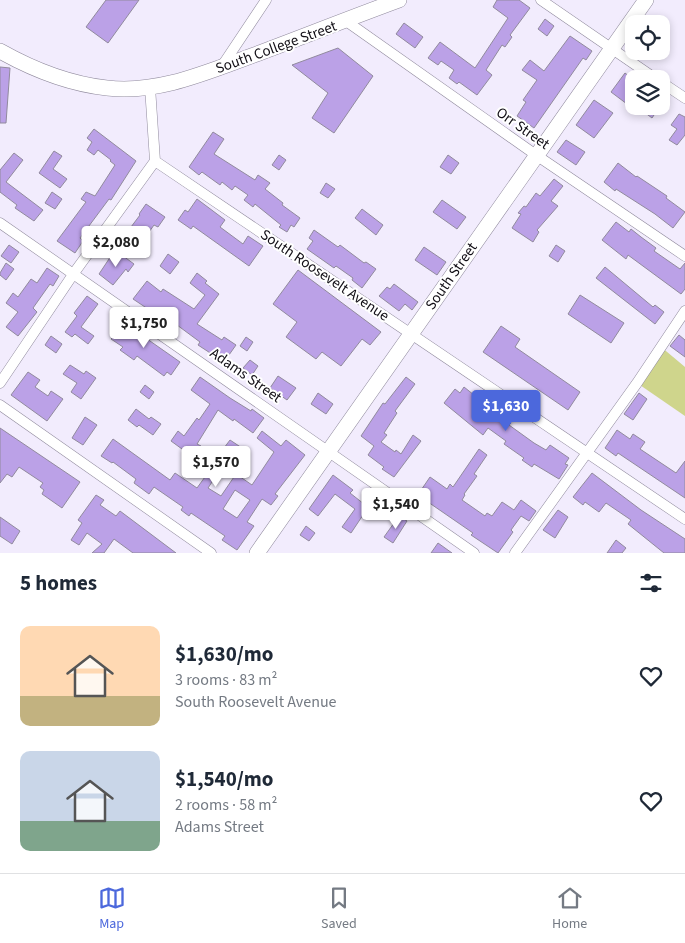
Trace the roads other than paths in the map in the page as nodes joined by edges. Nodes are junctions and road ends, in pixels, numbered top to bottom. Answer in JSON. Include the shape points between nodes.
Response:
{"nodes":[{"id":1,"x":266,"y":0,"type":"edge"},
{"id":2,"x":399,"y":0,"type":"edge"},
{"id":3,"x":541,"y":0,"type":"edge"},
{"id":4,"x":646,"y":0,"type":"edge"},
{"id":5,"x":346,"y":21,"type":"junction"},
{"id":6,"x":612,"y":49,"type":"junction"},
{"id":7,"x":0,"y":51,"type":"edge"},
{"id":8,"x":222,"y":66,"type":"junction"},
{"id":9,"x":643,"y":70,"type":"edge"},
{"id":10,"x":150,"y":87,"type":"junction"},
{"id":11,"x":670,"y":88,"type":"edge"},
{"id":12,"x":685,"y":98,"type":"edge"},
{"id":13,"x":536,"y":155,"type":"junction"},
{"id":14,"x":155,"y":161,"type":"junction"},
{"id":15,"x":0,"y":223,"type":"edge"},
{"id":16,"x":685,"y":256,"type":"edge"},
{"id":17,"x":74,"y":273,"type":"junction"},
{"id":18,"x":685,"y":311,"type":"edge"},
{"id":19,"x":412,"y":333,"type":"junction"},
{"id":20,"x":0,"y":383,"type":"edge"},
{"id":21,"x":0,"y":405,"type":"edge"},
{"id":22,"x":328,"y":450,"type":"junction"},
{"id":23,"x":586,"y":453,"type":"junction"},
{"id":24,"x":685,"y":519,"type":"edge"},
{"id":25,"x":211,"y":553,"type":"edge"},
{"id":26,"x":257,"y":553,"type":"edge"},
{"id":27,"x":474,"y":553,"type":"edge"},
{"id":28,"x":515,"y":553,"type":"edge"}],
"edges":[{"from":1,"to":8,"type":"street"},
{"from":2,"to":5,"type":"street","name":"South College Street"},
{"from":3,"to":6,"type":"street"},
{"from":4,"to":6,"type":"street","name":"South Street"},
{"from":5,"to":8,"type":"street","name":"South College Street"},
{"from":5,"to":13,"type":"street","name":"Orr Street"},
{"from":6,"to":9,"type":"street"},
{"from":6,"to":13,"type":"street","name":"South Street"},
{"from":7,"to":10,"type":"street","via":[[40,70],[78,82],[108,88]]},
{"from":8,"to":10,"type":"street","name":"South College Street","via":[[191,78]]},
{"from":10,"to":14,"type":"street"},
{"from":11,"to":12,"type":"street"},
{"from":13,"to":16,"type":"street","name":"Orr Street"},
{"from":13,"to":19,"type":"street","name":"South Street"},
{"from":14,"to":17,"type":"street"},
{"from":14,"to":19,"type":"street","name":"South Roosevelt Avenue"},
{"from":15,"to":17,"type":"street","name":"Adams Street"},
{"from":17,"to":20,"type":"street"},
{"from":17,"to":22,"type":"street","name":"Adams Street"},
{"from":18,"to":23,"type":"street"},
{"from":19,"to":22,"type":"street","name":"South Street"},
{"from":19,"to":23,"type":"street","name":"South Roosevelt Avenue"},
{"from":21,"to":25,"type":"street"},
{"from":22,"to":26,"type":"street","name":"South Street"},
{"from":22,"to":27,"type":"street","name":"Adams Street"},
{"from":23,"to":24,"type":"street","name":"South Roosevelt Avenue"},
{"from":23,"to":28,"type":"street"}]}
